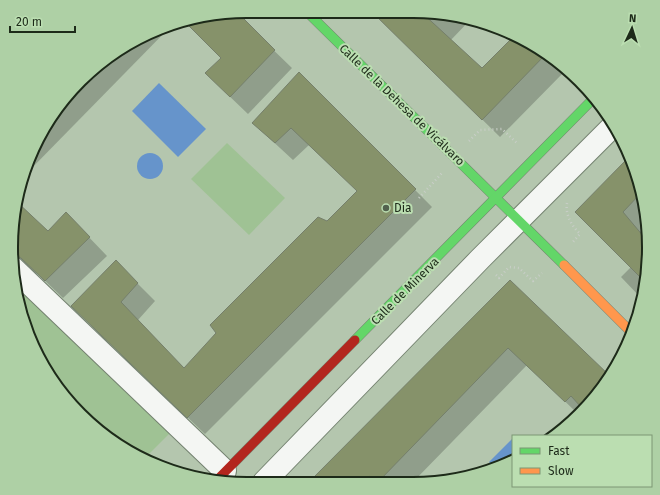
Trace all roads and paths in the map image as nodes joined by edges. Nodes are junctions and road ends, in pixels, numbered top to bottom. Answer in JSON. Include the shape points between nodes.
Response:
{"nodes":[{"id":1,"x":313,"y":18,"type":"edge"},
{"id":2,"x":590,"y":102,"type":"edge"},
{"id":3,"x":609,"y":130,"type":"edge"},
{"id":4,"x":465,"y":146,"type":"dead end"},
{"id":5,"x":524,"y":149,"type":"dead end"},
{"id":6,"x":443,"y":171,"type":"dead end"},
{"id":7,"x":419,"y":198,"type":"dead end"},
{"id":8,"x":497,"y":198,"type":"junction"},
{"id":9,"x":571,"y":200,"type":"dead end"},
{"id":10,"x":519,"y":220,"type":"junction"},
{"id":11,"x":571,"y":244,"type":"dead end"},
{"id":12,"x":546,"y":269,"type":"dead end"},
{"id":13,"x":20,"y":275,"type":"edge"},
{"id":14,"x":499,"y":278,"type":"dead end"},
{"id":15,"x":627,"y":328,"type":"edge"},
{"id":16,"x":218,"y":475,"type":"edge"},
{"id":17,"x":221,"y":475,"type":"edge"},
{"id":18,"x":269,"y":477,"type":"edge"}],
"edges":[{"from":1,"to":8,"type":"street","name":"Calle de la Dehesa de Vicálvaro"},
{"from":2,"to":8,"type":"street","name":"Calle de Minerva"},
{"from":3,"to":10,"type":"street"},
{"from":4,"to":5,"type":"path","via":[[480,130],[502,129]]},
{"from":6,"to":7,"type":"path"},
{"from":8,"to":10,"type":"street","name":"Calle de la Dehesa de Vicálvaro"},
{"from":8,"to":17,"type":"street","name":"Calle de Minerva"},
{"from":9,"to":11,"type":"path","via":[[567,204],[566,212],[580,234]]},
{"from":10,"to":15,"type":"street"},
{"from":10,"to":18,"type":"street"},
{"from":12,"to":14,"type":"path","via":[[533,281],[519,268],[509,267]]},
{"from":13,"to":16,"type":"street"}]}
